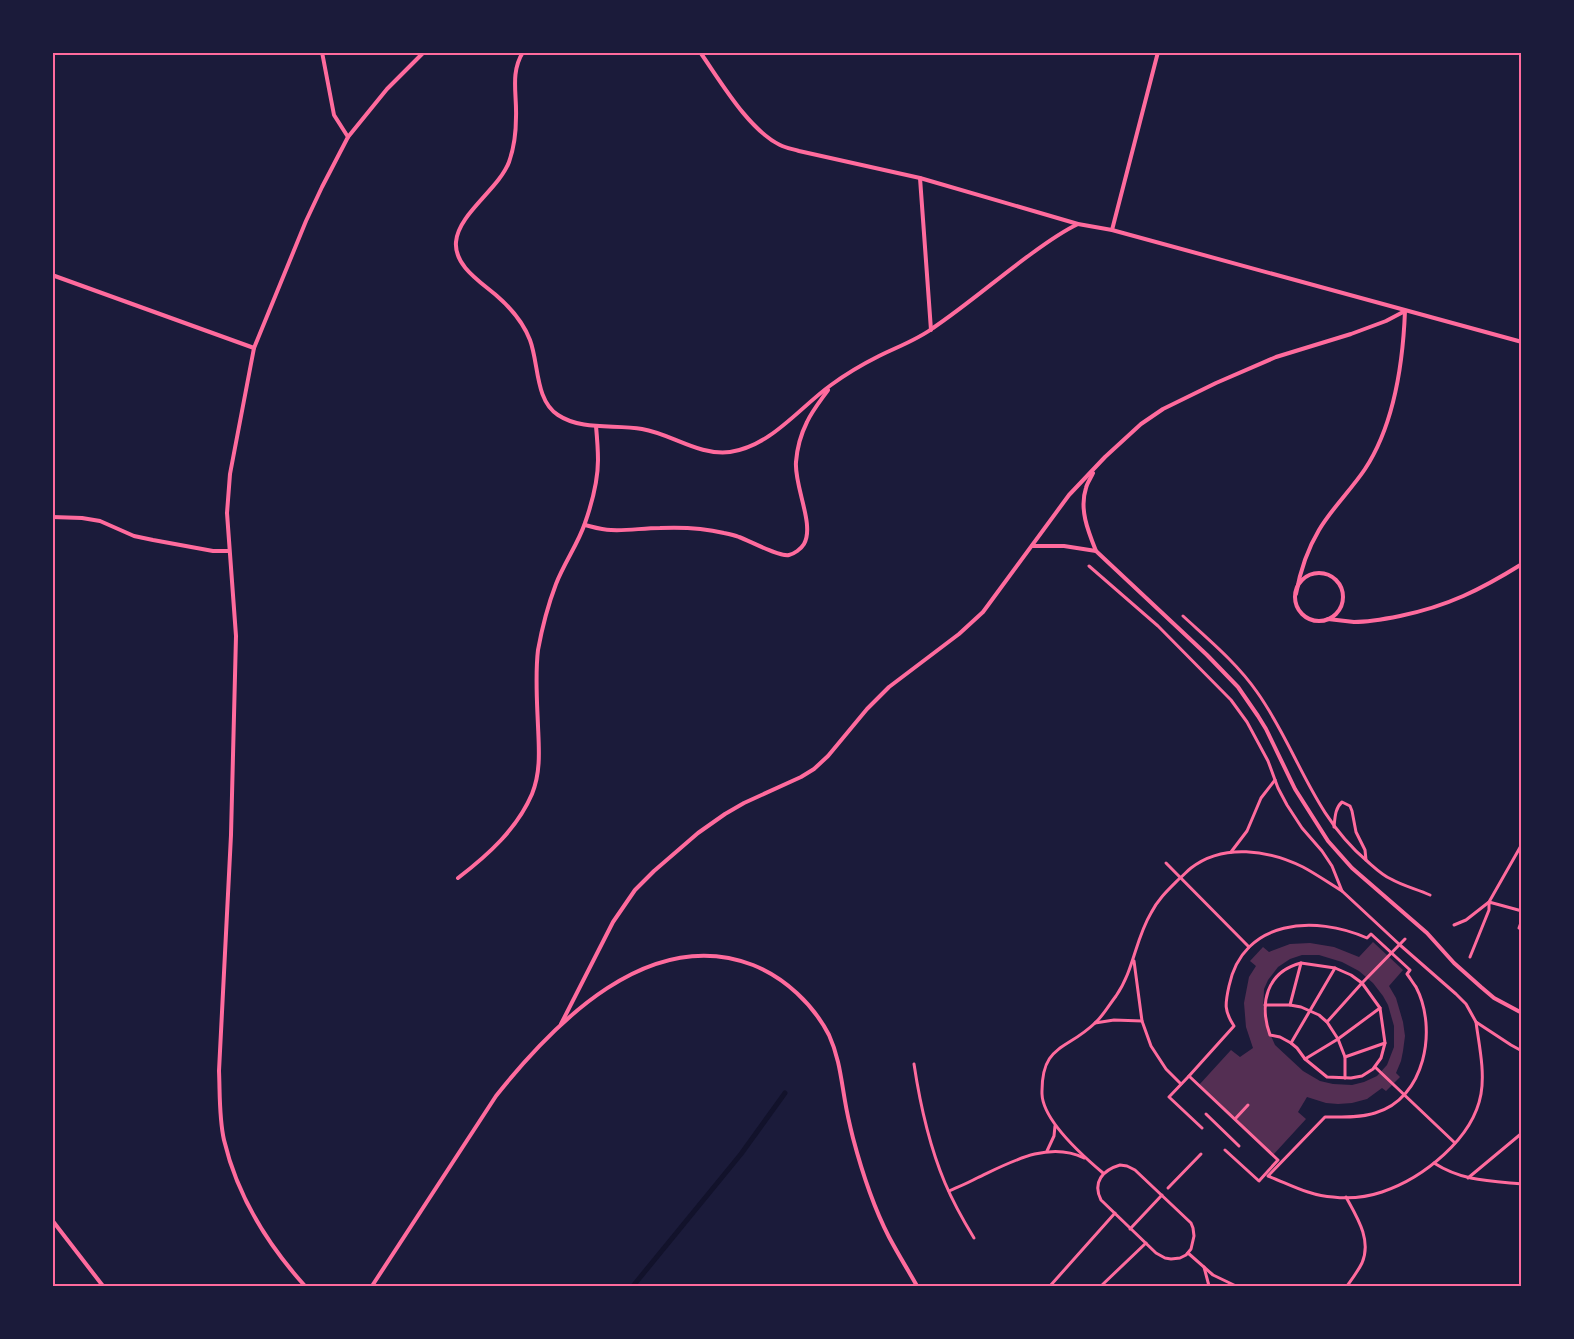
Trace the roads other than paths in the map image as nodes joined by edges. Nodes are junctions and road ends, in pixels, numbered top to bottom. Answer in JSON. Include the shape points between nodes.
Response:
{"nodes":[{"id":1,"x":322,"y":52,"type":"edge"},
{"id":2,"x":424,"y":52,"type":"edge"},
{"id":3,"x":524,"y":52,"type":"edge"},
{"id":4,"x":700,"y":52,"type":"edge"},
{"id":5,"x":1158,"y":52,"type":"edge"},
{"id":6,"x":348,"y":137,"type":"junction"},
{"id":7,"x":920,"y":178,"type":"junction"},
{"id":8,"x":1078,"y":224,"type":"junction"},
{"id":9,"x":1112,"y":230,"type":"junction"},
{"id":10,"x":52,"y":275,"type":"edge"},
{"id":11,"x":1405,"y":311,"type":"junction"},
{"id":12,"x":931,"y":330,"type":"junction"},
{"id":13,"x":1522,"y":342,"type":"edge"},
{"id":14,"x":254,"y":348,"type":"junction"},
{"id":15,"x":830,"y":386,"type":"junction"},
{"id":16,"x":596,"y":426,"type":"junction"},
{"id":17,"x":1095,"y":469,"type":"junction"},
{"id":18,"x":52,"y":517,"type":"edge"},
{"id":19,"x":585,"y":525,"type":"junction"},
{"id":20,"x":1032,"y":546,"type":"junction"},
{"id":21,"x":229,"y":551,"type":"junction"},
{"id":22,"x":1096,"y":551,"type":"junction"},
{"id":23,"x":1522,"y":564,"type":"edge"},
{"id":24,"x":1296,"y":594,"type":"junction"},
{"id":25,"x":1328,"y":619,"type":"junction"},
{"id":26,"x":458,"y":878,"type":"dead end"},
{"id":27,"x":1522,"y":1013,"type":"edge"},
{"id":28,"x":561,"y":1024,"type":"junction"},
{"id":29,"x":52,"y":1220,"type":"edge"},
{"id":30,"x":103,"y":1286,"type":"edge"},
{"id":31,"x":305,"y":1286,"type":"edge"},
{"id":32,"x":372,"y":1286,"type":"edge"},
{"id":33,"x":918,"y":1286,"type":"edge"}],
"edges":[{"from":1,"to":6,"type":"lane","via":[[334,114]]},
{"from":2,"to":6,"type":"lane","via":[[387,89]]},
{"from":3,"to":16,"type":"lane","via":[[516,70],[516,126],[508,165],[463,223],[455,244],[462,265],[524,326],[549,407],[558,416],[572,422]]},
{"from":4,"to":7,"type":"lane","via":[[740,109],[780,145]]},
{"from":5,"to":9,"type":"lane"},
{"from":6,"to":14,"type":"lane","via":[[306,221]]},
{"from":7,"to":8,"type":"lane"},
{"from":7,"to":12,"type":"lane"},
{"from":8,"to":9,"type":"lane"},
{"from":8,"to":12,"type":"lane","via":[[1043,245]]},
{"from":9,"to":11,"type":"lane"},
{"from":10,"to":14,"type":"lane"},
{"from":11,"to":13,"type":"lane"},
{"from":11,"to":17,"type":"lane","via":[[1351,334],[1276,356],[1163,409],[1141,424]]},
{"from":11,"to":24,"type":"lane","via":[[1397,388],[1388,422],[1366,468],[1313,540]]},
{"from":12,"to":15,"type":"lane","via":[[878,356]]},
{"from":14,"to":21,"type":"lane","via":[[230,474]]},
{"from":15,"to":16,"type":"lane","via":[[760,442],[742,450],[714,452],[644,429]]},
{"from":15,"to":19,"type":"lane","via":[[807,422],[799,444],[796,476],[807,537],[798,550],[789,555],[780,554],[714,530],[684,527],[629,531]]},
{"from":16,"to":19,"type":"lane","via":[[598,462]]},
{"from":17,"to":20,"type":"lane","via":[[1069,495]]},
{"from":17,"to":22,"type":"lane","via":[[1086,488],[1083,507]]},
{"from":18,"to":21,"type":"lane","via":[[100,521],[140,537]]},
{"from":19,"to":26,"type":"lane","via":[[556,584],[538,650],[539,754],[533,791],[509,832]]},
{"from":20,"to":22,"type":"lane"},
{"from":20,"to":28,"type":"lane","via":[[977,618],[894,683],[820,764],[801,777],[724,814],[635,890],[613,922]]},
{"from":21,"to":31,"type":"lane","via":[[236,636],[220,1108],[224,1140],[244,1196],[261,1229]]},
{"from":22,"to":27,"type":"lane","via":[[1238,688],[1258,716],[1295,789],[1328,841],[1352,868],[1427,933],[1480,987]]},
{"from":23,"to":25,"type":"lane","via":[[1461,598],[1425,611],[1380,620]]},
{"from":24,"to":25,"type":"lane","via":[[1296,603],[1305,616],[1312,620]]},
{"from":24,"to":25,"type":"lane","via":[[1302,580],[1308,576],[1322,574],[1332,577],[1342,589],[1343,600],[1338,612]]},
{"from":28,"to":32,"type":"lane","via":[[496,1096]]},
{"from":28,"to":33,"type":"lane","via":[[611,984],[679,957],[728,958],[759,968],[780,980],[809,1005],[832,1041],[865,1180],[888,1236]]},
{"from":29,"to":30,"type":"lane"}]}
